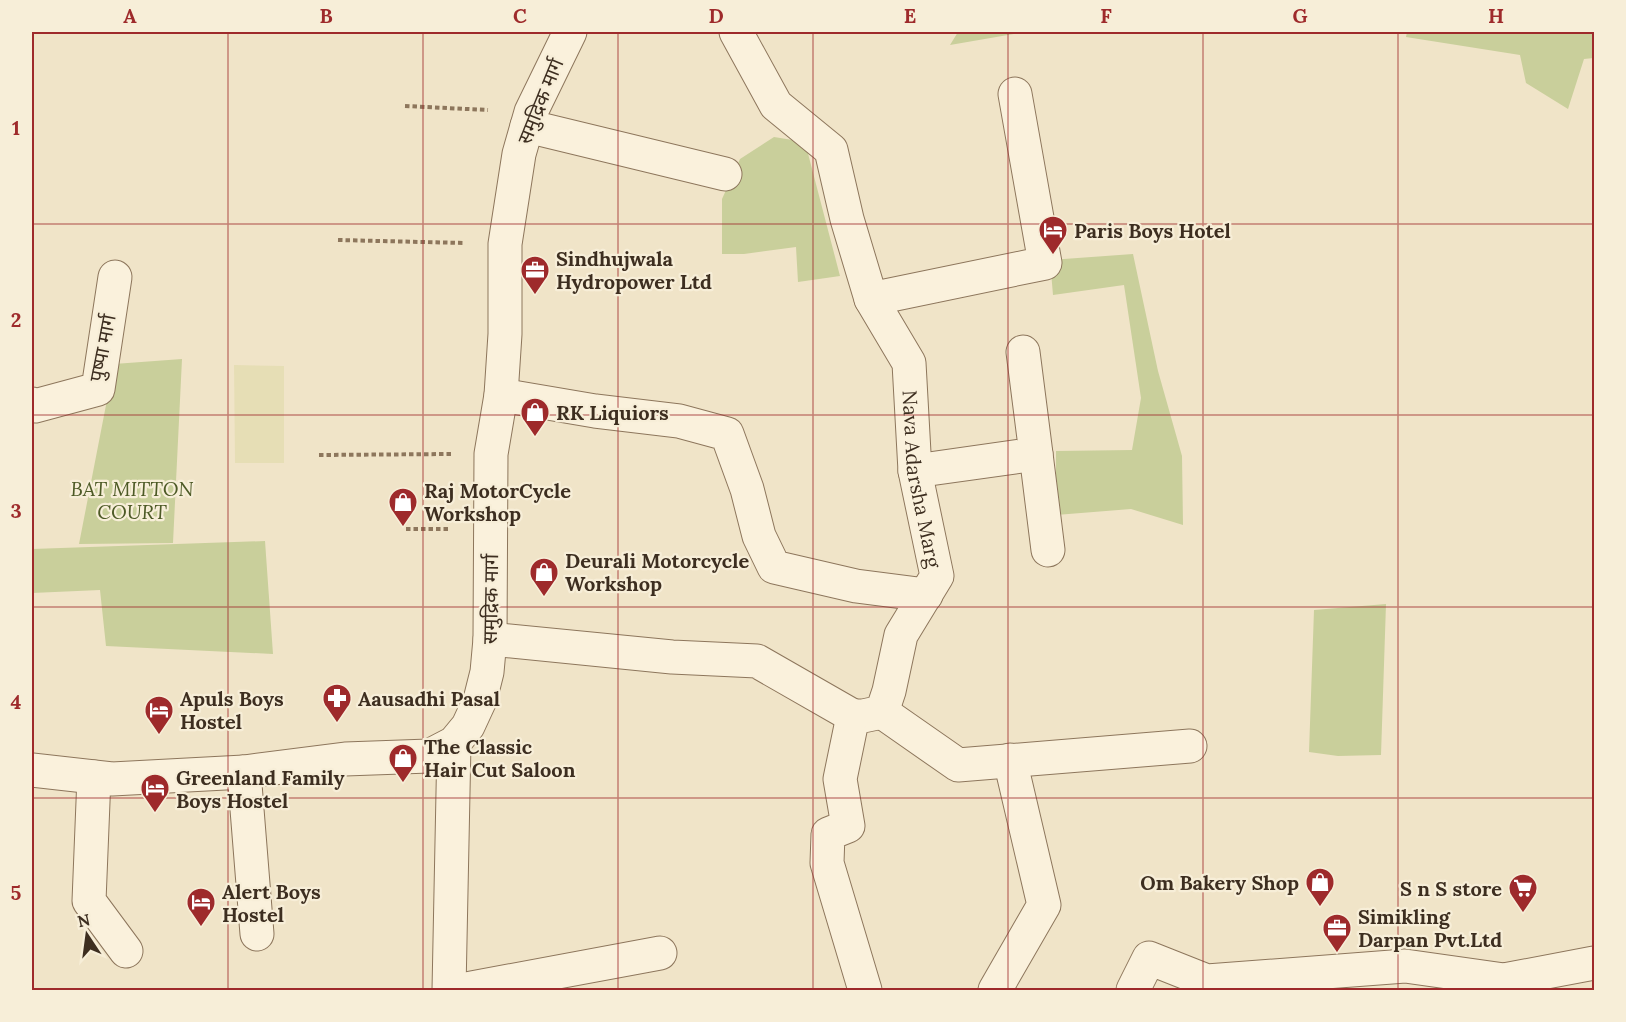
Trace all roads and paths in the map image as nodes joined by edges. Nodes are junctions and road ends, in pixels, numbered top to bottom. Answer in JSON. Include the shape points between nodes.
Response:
{"nodes":[{"id":1,"x":570,"y":32,"type":"edge"},
{"id":2,"x":736,"y":32,"type":"edge"},
{"id":3,"x":1015,"y":94,"type":"dead end"},
{"id":4,"x":405,"y":106,"type":"dead end"},
{"id":5,"x":529,"y":119,"type":"junction"},
{"id":6,"x":725,"y":174,"type":"dead end"},
{"id":7,"x":338,"y":240,"type":"dead end"},
{"id":8,"x":505,"y":244,"type":"junction"},
{"id":9,"x":115,"y":277,"type":"dead end"},
{"id":10,"x":871,"y":299,"type":"junction"},
{"id":11,"x":1023,"y":352,"type":"dead end"},
{"id":12,"x":501,"y":395,"type":"junction"},
{"id":13,"x":32,"y":404,"type":"edge"},
{"id":14,"x":491,"y":454,"type":"junction"},
{"id":15,"x":1036,"y":454,"type":"junction"},
{"id":16,"x":319,"y":455,"type":"dead end"},
{"id":17,"x":915,"y":471,"type":"junction"},
{"id":18,"x":1048,"y":550,"type":"dead end"},
{"id":19,"x":926,"y":595,"type":"junction"},
{"id":20,"x":490,"y":639,"type":"junction"},
{"id":21,"x":867,"y":714,"type":"junction"},
{"id":22,"x":454,"y":743,"type":"junction"},
{"id":23,"x":1190,"y":746,"type":"dead end"},
{"id":24,"x":1010,"y":760,"type":"junction"},
{"id":25,"x":32,"y":770,"type":"edge"},
{"id":26,"x":244,"y":772,"type":"junction"},
{"id":27,"x":94,"y":777,"type":"junction"},
{"id":28,"x":257,"y":934,"type":"dead end"},
{"id":29,"x":126,"y":951,"type":"dead end"},
{"id":30,"x":660,"y":953,"type":"dead end"},
{"id":31,"x":1594,"y":963,"type":"edge"},
{"id":32,"x":449,"y":990,"type":"edge"},
{"id":33,"x":461,"y":990,"type":"edge"},
{"id":34,"x":865,"y":990,"type":"edge"},
{"id":35,"x":995,"y":990,"type":"edge"},
{"id":36,"x":1133,"y":990,"type":"edge"}],
"edges":[{"from":1,"to":5,"type":"street","name":"समुद्रिक मार्ग"},
{"from":2,"to":10,"type":"street","name":"Nava Adarsha Marg","via":[[776,105],[831,150]]},
{"from":3,"to":10,"type":"street","via":[[1045,263]]},
{"from":4,"to":5,"type":"path"},
{"from":5,"to":6,"type":"street"},
{"from":5,"to":8,"type":"street","name":"समुद्रिक मार्ग","via":[[519,153]]},
{"from":7,"to":8,"type":"path"},
{"from":8,"to":12,"type":"street","name":"समुद्रिक मार्ग"},
{"from":9,"to":13,"type":"street","name":"पुष्पा मार्ग","via":[[98,389]]},
{"from":10,"to":17,"type":"street","name":"Nava Adarsha Marg","via":[[909,363]]},
{"from":11,"to":15,"type":"street"},
{"from":12,"to":14,"type":"street","name":"समुद्रिक मार्ग"},
{"from":12,"to":19,"type":"street","via":[[679,421],[727,434],[759,536],[774,567],[856,586]]},
{"from":14,"to":16,"type":"path"},
{"from":14,"to":20,"type":"street","name":"समुद्रिक मार्ग"},
{"from":15,"to":17,"type":"street"},
{"from":15,"to":18,"type":"street"},
{"from":17,"to":19,"type":"street","name":"Nava Adarsha Marg","via":[[937,576]]},
{"from":19,"to":21,"type":"street","name":"Nava Adarsha Marg","via":[[901,635],[889,691]]},
{"from":20,"to":21,"type":"street","via":[[757,661]]},
{"from":20,"to":22,"type":"street","name":"समुद्रिक मार्ग","via":[[488,672],[480,700],[468,726]]},
{"from":21,"to":24,"type":"street","via":[[958,765]]},
{"from":21,"to":34,"type":"street","name":"Nava Adarsha Marg","via":[[840,779],[848,826],[828,834],[827,863]]},
{"from":22,"to":26,"type":"street","name":"समुद्रिक मार्ग","via":[[429,756],[345,759]]},
{"from":22,"to":32,"type":"street"},
{"from":23,"to":24,"type":"street"},
{"from":24,"to":35,"type":"street","via":[[1044,905]]},
{"from":25,"to":27,"type":"street","name":"समुद्रिक मार्ग"},
{"from":26,"to":27,"type":"street","name":"समुद्रिक मार्ग"},
{"from":26,"to":28,"type":"street"},
{"from":27,"to":29,"type":"street","via":[[89,901]]},
{"from":30,"to":33,"type":"street"},
{"from":31,"to":36,"type":"street","via":[[1504,980],[1405,966],[1208,981],[1149,958]]}]}
